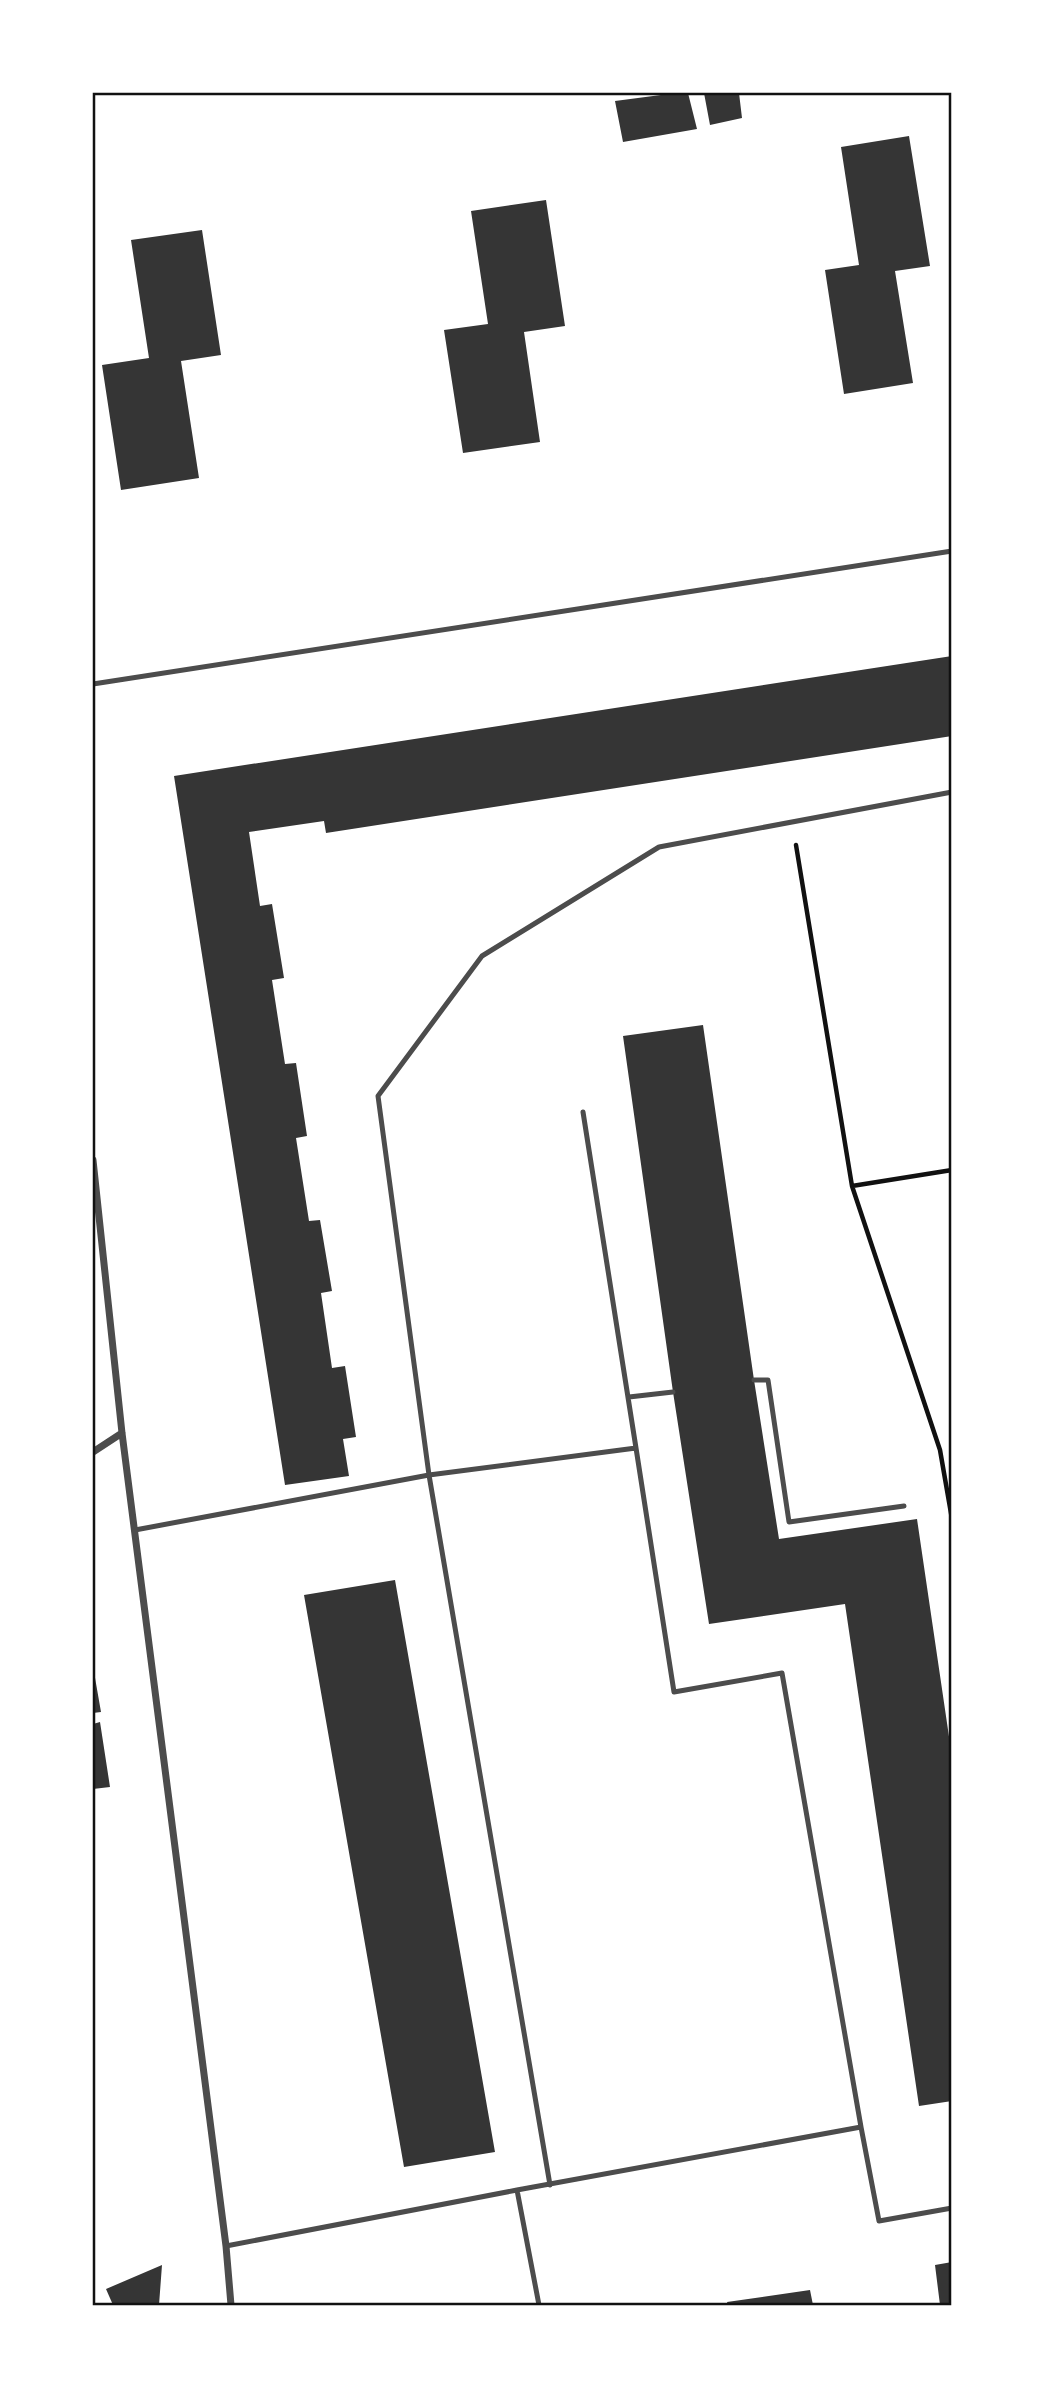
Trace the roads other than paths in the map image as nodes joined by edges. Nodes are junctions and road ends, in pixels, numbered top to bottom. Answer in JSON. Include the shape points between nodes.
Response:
{"nodes":[{"id":1,"x":952,"y":551,"type":"edge"},
{"id":2,"x":93,"y":684,"type":"edge"},
{"id":3,"x":952,"y":792,"type":"edge"},
{"id":4,"x":583,"y":1112,"type":"dead end"},
{"id":5,"x":93,"y":1160,"type":"edge"},
{"id":6,"x":754,"y":1380,"type":"dead end"},
{"id":7,"x":673,"y":1392,"type":"dead end"},
{"id":8,"x":629,"y":1397,"type":"junction"},
{"id":9,"x":122,"y":1433,"type":"junction"},
{"id":10,"x":636,"y":1448,"type":"junction"},
{"id":11,"x":93,"y":1452,"type":"edge"},
{"id":12,"x":429,"y":1475,"type":"junction"},
{"id":13,"x":904,"y":1506,"type":"dead end"},
{"id":14,"x":135,"y":1530,"type":"junction"},
{"id":15,"x":861,"y":2127,"type":"junction"},
{"id":16,"x":550,"y":2185,"type":"junction"},
{"id":17,"x":517,"y":2190,"type":"junction"},
{"id":18,"x":952,"y":2208,"type":"edge"},
{"id":19,"x":226,"y":2246,"type":"junction"},
{"id":20,"x":231,"y":2305,"type":"edge"},
{"id":21,"x":539,"y":2305,"type":"edge"}],
"edges":[{"from":1,"to":2,"type":"lane"},
{"from":3,"to":12,"type":"lane","via":[[659,847],[482,956],[378,1096]]},
{"from":4,"to":8,"type":"lane"},
{"from":5,"to":9,"type":"street"},
{"from":6,"to":13,"type":"lane","via":[[768,1380],[789,1522]]},
{"from":7,"to":8,"type":"lane"},
{"from":8,"to":10,"type":"lane"},
{"from":9,"to":11,"type":"street"},
{"from":9,"to":14,"type":"street"},
{"from":10,"to":12,"type":"lane"},
{"from":10,"to":15,"type":"lane","via":[[674,1692],[782,1673]]},
{"from":12,"to":14,"type":"lane"},
{"from":12,"to":16,"type":"lane"},
{"from":14,"to":19,"type":"street"},
{"from":15,"to":16,"type":"lane"},
{"from":15,"to":18,"type":"lane","via":[[879,2221]]},
{"from":16,"to":17,"type":"lane"},
{"from":17,"to":19,"type":"lane"},
{"from":17,"to":21,"type":"lane"},
{"from":19,"to":20,"type":"street"}]}
